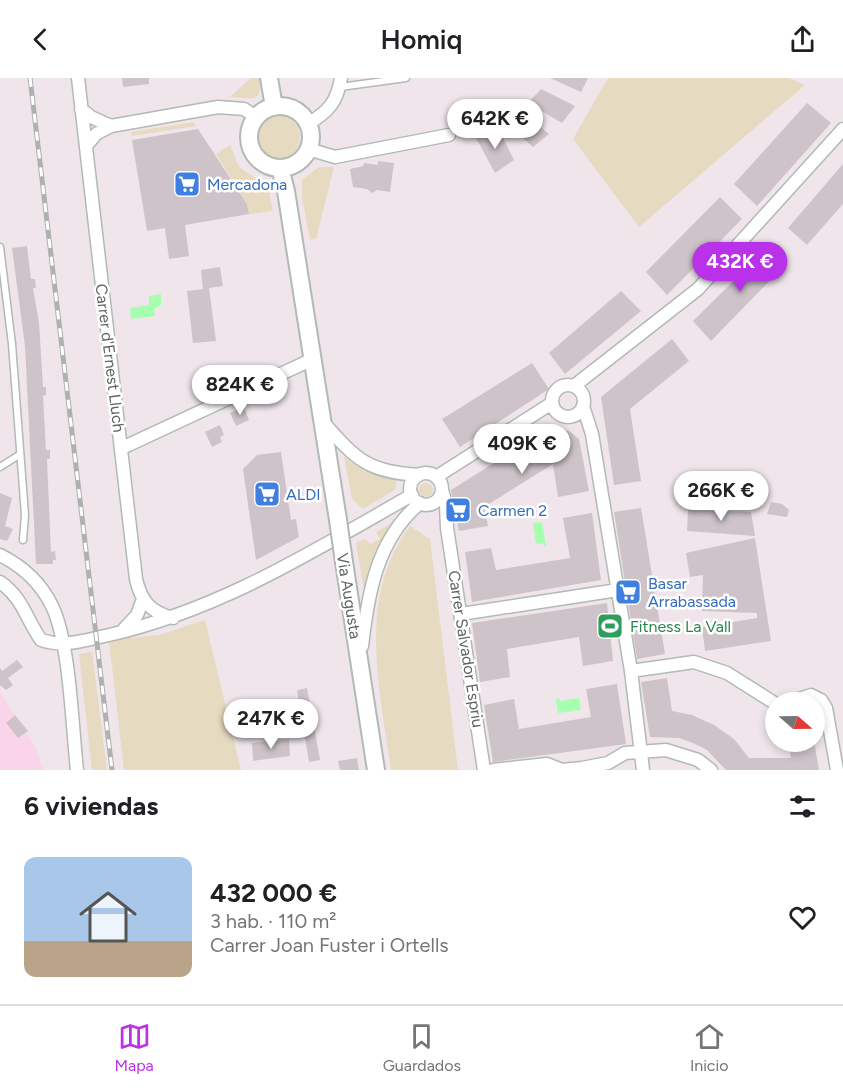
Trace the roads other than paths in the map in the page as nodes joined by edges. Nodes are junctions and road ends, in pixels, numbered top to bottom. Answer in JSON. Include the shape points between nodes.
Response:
{"nodes":[{"id":1,"x":78,"y":78,"type":"edge"},
{"id":2,"x":269,"y":78,"type":"edge"},
{"id":3,"x":406,"y":78,"type":"edge"},
{"id":4,"x":340,"y":82,"type":"edge"},
{"id":5,"x":274,"y":107,"type":"junction"},
{"id":6,"x":81,"y":109,"type":"junction"},
{"id":7,"x":256,"y":117,"type":"junction"},
{"id":8,"x":308,"y":124,"type":"junction"},
{"id":9,"x":111,"y":126,"type":"junction"},
{"id":10,"x":843,"y":129,"type":"edge"},
{"id":11,"x":449,"y":135,"type":"dead end"},
{"id":12,"x":86,"y":146,"type":"junction"},
{"id":13,"x":308,"y":149,"type":"junction"},
{"id":14,"x":280,"y":168,"type":"junction"},
{"id":15,"x":0,"y":247,"type":"edge"},
{"id":16,"x":313,"y":359,"type":"junction"},
{"id":17,"x":574,"y":387,"type":"junction"},
{"id":18,"x":552,"y":403,"type":"junction"},
{"id":19,"x":584,"y":406,"type":"junction"},
{"id":20,"x":323,"y":422,"type":"junction"},
{"id":21,"x":122,"y":448,"type":"junction"},
{"id":22,"x":19,"y":455,"type":"junction"},
{"id":23,"x":0,"y":467,"type":"edge"},
{"id":24,"x":419,"y":475,"type":"junction"},
{"id":25,"x":436,"y":477,"type":"junction"},
{"id":26,"x":442,"y":490,"type":"junction"},
{"id":27,"x":422,"y":500,"type":"junction"},
{"id":28,"x":447,"y":528,"type":"junction"},
{"id":29,"x":23,"y":540,"type":"dead end"},
{"id":30,"x":0,"y":555,"type":"edge"},
{"id":31,"x":0,"y":582,"type":"edge"},
{"id":32,"x":618,"y":590,"type":"junction"},
{"id":33,"x":143,"y":599,"type":"junction"},
{"id":34,"x":461,"y":614,"type":"junction"},
{"id":35,"x":172,"y":618,"type":"junction"},
{"id":36,"x":32,"y":624,"type":"junction"},
{"id":37,"x":58,"y":624,"type":"junction"},
{"id":38,"x":118,"y":633,"type":"junction"},
{"id":39,"x":63,"y":645,"type":"junction"},
{"id":40,"x":360,"y":662,"type":"junction"},
{"id":41,"x":631,"y":671,"type":"junction"},
{"id":42,"x":765,"y":697,"type":"edge"},
{"id":43,"x":825,"y":706,"type":"edge"},
{"id":44,"x":641,"y":752,"type":"junction"},
{"id":45,"x":77,"y":770,"type":"edge"},
{"id":46,"x":376,"y":770,"type":"edge"},
{"id":47,"x":484,"y":770,"type":"edge"},
{"id":48,"x":493,"y":770,"type":"edge"},
{"id":49,"x":643,"y":770,"type":"edge"},
{"id":50,"x":711,"y":770,"type":"edge"},
{"id":51,"x":837,"y":770,"type":"edge"}],
"edges":[{"from":1,"to":6,"type":"street","name":"Carrer d'Ernest Lluch"},
{"from":2,"to":5,"type":"main road"},
{"from":3,"to":4,"type":"lane"},
{"from":4,"to":8,"type":"street","via":[[331,108]]},
{"from":5,"to":7,"type":"main road"},
{"from":5,"to":8,"type":"main road","via":[[296,110]]},
{"from":6,"to":9,"type":"street"},
{"from":6,"to":12,"type":"street","name":"Carrer d'Ernest Lluch"},
{"from":7,"to":9,"type":"street","via":[[244,109],[226,106]]},
{"from":7,"to":14,"type":"main road","via":[[249,133],[251,148],[262,162]]},
{"from":8,"to":13,"type":"main road"},
{"from":9,"to":12,"type":"street","via":[[96,134]]},
{"from":10,"to":17,"type":"street","via":[[698,289]]},
{"from":11,"to":13,"type":"street","via":[[335,157]]},
{"from":12,"to":21,"type":"street","name":"Carrer d'Ernest Lluch"},
{"from":13,"to":14,"type":"main road","via":[[299,161]]},
{"from":14,"to":16,"type":"main road","name":"Via Augusta"},
{"from":15,"to":22,"type":"lane","via":[[12,344]]},
{"from":16,"to":20,"type":"main road","name":"Via Augusta"},
{"from":16,"to":21,"type":"street"},
{"from":17,"to":18,"type":"street","via":[[559,388]]},
{"from":17,"to":19,"type":"street","via":[[583,394]]},
{"from":18,"to":19,"type":"street","via":[[566,417],[579,413]]},
{"from":18,"to":25,"type":"street"},
{"from":19,"to":32,"type":"street"},
{"from":20,"to":24,"type":"street","via":[[368,465],[387,472]]},
{"from":20,"to":40,"type":"main road","name":"Via Augusta","bridge":true},
{"from":21,"to":33,"type":"street","name":"Carrer d'Ernest Lluch","via":[[136,579]]},
{"from":22,"to":23,"type":"lane"},
{"from":22,"to":29,"type":"lane","via":[[25,515]]},
{"from":24,"to":25,"type":"street","via":[[429,473]]},
{"from":24,"to":27,"type":"street","via":[[411,486]]},
{"from":25,"to":26,"type":"street"},
{"from":26,"to":27,"type":"street"},
{"from":26,"to":28,"type":"street","name":"Carrer Salvador Espriu"},
{"from":27,"to":28,"type":"street","name":"Carrer Salvador Espriu"},
{"from":27,"to":35,"type":"street","via":[[286,568]]},
{"from":27,"to":40,"type":"street","via":[[392,534],[378,563],[370,588]]},
{"from":28,"to":34,"type":"street","name":"Carrer Salvador Espriu"},
{"from":30,"to":37,"type":"street","via":[[25,570],[41,588]]},
{"from":31,"to":36,"type":"street","via":[[26,608]]},
{"from":32,"to":34,"type":"street"},
{"from":32,"to":41,"type":"street"},
{"from":33,"to":35,"type":"street","via":[[147,607]]},
{"from":33,"to":38,"type":"street","via":[[133,622]]},
{"from":34,"to":47,"type":"street","name":"Carrer Salvador Espriu"},
{"from":35,"to":38,"type":"street"},
{"from":36,"to":37,"type":"street","via":[[40,629]]},
{"from":36,"to":39,"type":"street","via":[[41,640]]},
{"from":37,"to":39,"type":"street"},
{"from":38,"to":39,"type":"street"},
{"from":39,"to":45,"type":"street"},
{"from":40,"to":46,"type":"main road","name":"Via Augusta"},
{"from":41,"to":42,"type":"street","via":[[694,662],[727,673]]},
{"from":41,"to":44,"type":"street"},
{"from":43,"to":51,"type":"street"},
{"from":44,"to":48,"type":"street","via":[[625,753],[608,763],[582,768],[562,770],[547,764]]},
{"from":44,"to":49,"type":"street"},
{"from":44,"to":50,"type":"street","via":[[684,753]]}]}
